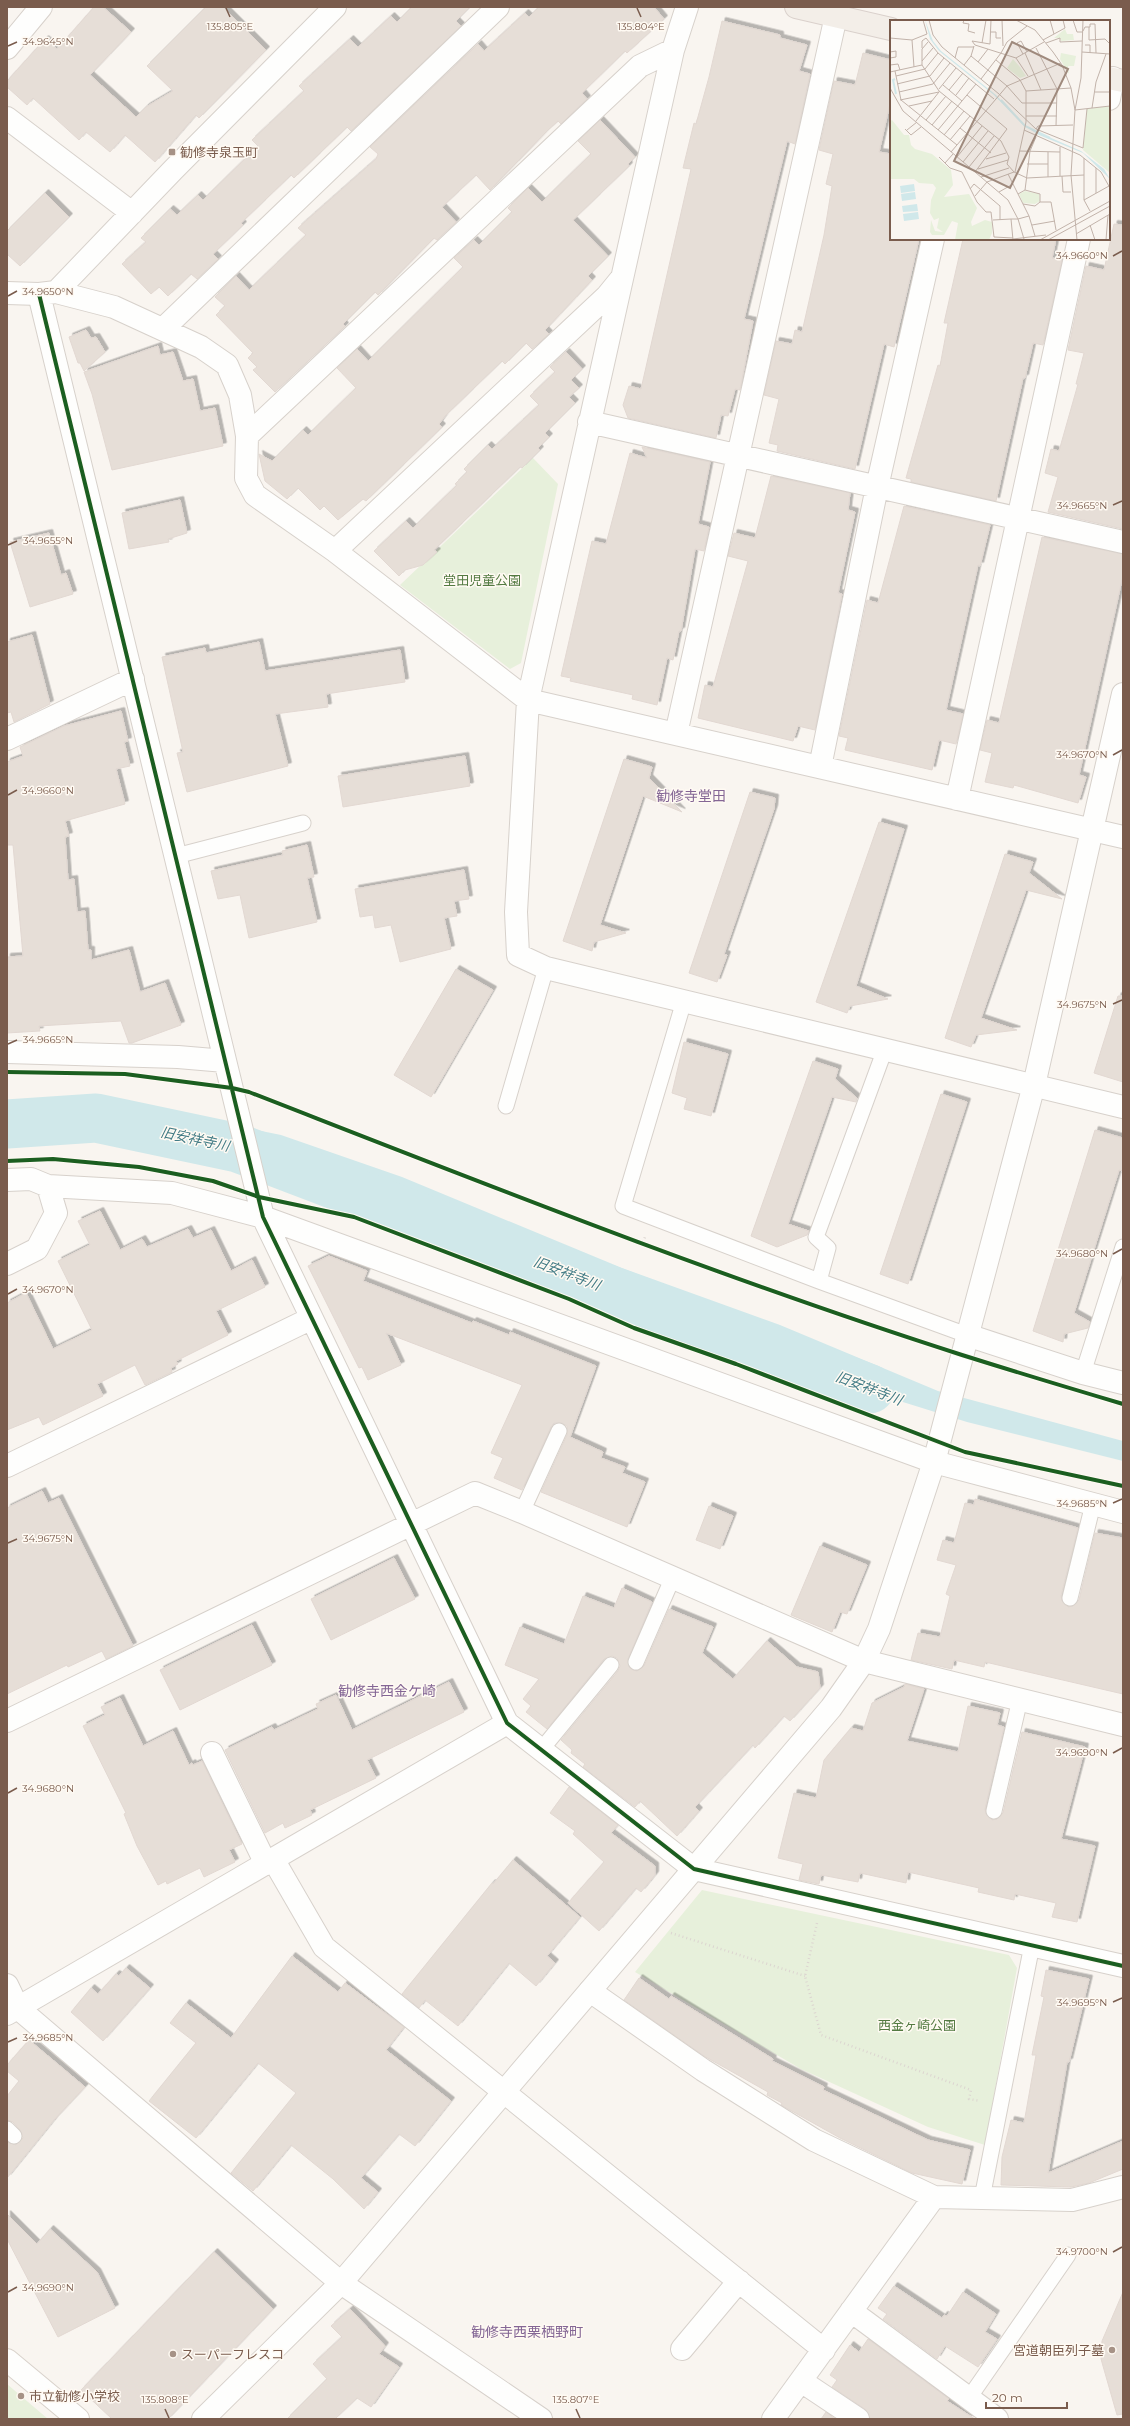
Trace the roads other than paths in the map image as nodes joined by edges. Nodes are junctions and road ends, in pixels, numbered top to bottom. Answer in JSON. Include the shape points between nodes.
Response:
{"nodes":[{"id":1,"x":41,"y":7,"type":"edge"},
{"id":2,"x":335,"y":7,"type":"edge"},
{"id":3,"x":498,"y":7,"type":"edge"},
{"id":4,"x":687,"y":7,"type":"edge"},
{"id":5,"x":796,"y":7,"type":"edge"},
{"id":6,"x":836,"y":16,"type":"junction"},
{"id":7,"x":890,"y":29,"type":"edge"},
{"id":8,"x":7,"y":48,"type":"edge"},
{"id":9,"x":673,"y":50,"type":"junction"},
{"id":10,"x":7,"y":118,"type":"edge"},
{"id":11,"x":132,"y":213,"type":"junction"},
{"id":12,"x":933,"y":240,"type":"edge"},
{"id":13,"x":1078,"y":240,"type":"edge"},
{"id":14,"x":622,"y":278,"type":"junction"},
{"id":15,"x":7,"y":293,"type":"edge"},
{"id":16,"x":48,"y":293,"type":"junction"},
{"id":17,"x":164,"y":328,"type":"junction"},
{"id":18,"x":590,"y":422,"type":"junction"},
{"id":19,"x":246,"y":436,"type":"junction"},
{"id":20,"x":737,"y":455,"type":"junction"},
{"id":21,"x":877,"y":487,"type":"junction"},
{"id":22,"x":1018,"y":518,"type":"junction"},
{"id":23,"x":1123,"y":542,"type":"edge"},
{"id":24,"x":334,"y":550,"type":"junction"},
{"id":25,"x":133,"y":679,"type":"junction"},
{"id":26,"x":1123,"y":694,"type":"edge"},
{"id":27,"x":528,"y":700,"type":"junction"},
{"id":28,"x":676,"y":734,"type":"junction"},
{"id":29,"x":7,"y":739,"type":"edge"},
{"id":30,"x":820,"y":767,"type":"junction"},
{"id":31,"x":957,"y":798,"type":"junction"},
{"id":32,"x":303,"y":823,"type":"dead end"},
{"id":33,"x":1092,"y":830,"type":"junction"},
{"id":34,"x":1123,"y":837,"type":"edge"},
{"id":35,"x":176,"y":856,"type":"junction"},
{"id":36,"x":546,"y":968,"type":"junction"},
{"id":37,"x":684,"y":1001,"type":"junction"},
{"id":38,"x":885,"y":1049,"type":"junction"},
{"id":39,"x":7,"y":1052,"type":"edge"},
{"id":40,"x":226,"y":1061,"type":"junction"},
{"id":41,"x":1034,"y":1085,"type":"junction"},
{"id":42,"x":506,"y":1106,"type":"dead end"},
{"id":43,"x":1123,"y":1107,"type":"edge"},
{"id":44,"x":7,"y":1180,"type":"edge"},
{"id":45,"x":48,"y":1186,"type":"junction"},
{"id":46,"x":263,"y":1217,"type":"junction"},
{"id":47,"x":1123,"y":1247,"type":"edge"},
{"id":48,"x":7,"y":1264,"type":"edge"},
{"id":49,"x":819,"y":1281,"type":"junction"},
{"id":50,"x":310,"y":1319,"type":"junction"},
{"id":51,"x":964,"y":1345,"type":"junction"},
{"id":52,"x":1083,"y":1373,"type":"junction"},
{"id":53,"x":1123,"y":1383,"type":"edge"},
{"id":54,"x":559,"y":1431,"type":"dead end"},
{"id":55,"x":934,"y":1462,"type":"junction"},
{"id":56,"x":7,"y":1466,"type":"edge"},
{"id":57,"x":1093,"y":1504,"type":"junction"},
{"id":58,"x":522,"y":1512,"type":"junction"},
{"id":59,"x":1123,"y":1512,"type":"edge"},
{"id":60,"x":410,"y":1524,"type":"junction"},
{"id":61,"x":673,"y":1577,"type":"junction"},
{"id":62,"x":1070,"y":1598,"type":"dead end"},
{"id":63,"x":864,"y":1661,"type":"junction"},
{"id":64,"x":636,"y":1662,"type":"dead end"},
{"id":65,"x":611,"y":1664,"type":"dead end"},
{"id":66,"x":1020,"y":1699,"type":"junction"},
{"id":67,"x":7,"y":1721,"type":"edge"},
{"id":68,"x":507,"y":1723,"type":"junction"},
{"id":69,"x":1123,"y":1725,"type":"edge"},
{"id":70,"x":541,"y":1750,"type":"junction"},
{"id":71,"x":212,"y":1753,"type":"dead end"},
{"id":72,"x":994,"y":1810,"type":"dead end"},
{"id":73,"x":269,"y":1861,"type":"junction"},
{"id":74,"x":694,"y":1869,"type":"junction"},
{"id":75,"x":1032,"y":1945,"type":"junction"},
{"id":76,"x":1123,"y":1966,"type":"edge"},
{"id":77,"x":7,"y":1985,"type":"edge"},
{"id":78,"x":590,"y":1991,"type":"junction"},
{"id":79,"x":12,"y":2011,"type":"edge"},
{"id":80,"x":504,"y":2092,"type":"junction"},
{"id":81,"x":1123,"y":2187,"type":"edge"},
{"id":82,"x":934,"y":2196,"type":"junction"},
{"id":83,"x":982,"y":2198,"type":"junction"},
{"id":84,"x":1068,"y":2255,"type":"dead end"},
{"id":85,"x":739,"y":2281,"type":"junction"},
{"id":86,"x":341,"y":2283,"type":"junction"},
{"id":87,"x":851,"y":2311,"type":"junction"},
{"id":88,"x":682,"y":2349,"type":"dead end"},
{"id":89,"x":824,"y":2350,"type":"junction"},
{"id":90,"x":7,"y":2360,"type":"edge"},
{"id":91,"x":801,"y":2381,"type":"junction"},
{"id":92,"x":969,"y":2398,"type":"junction"},
{"id":93,"x":78,"y":2419,"type":"edge"},
{"id":94,"x":203,"y":2419,"type":"edge"},
{"id":95,"x":541,"y":2419,"type":"edge"},
{"id":96,"x":773,"y":2419,"type":"edge"},
{"id":97,"x":858,"y":2419,"type":"edge"},
{"id":98,"x":997,"y":2419,"type":"edge"}],
"edges":[{"from":1,"to":8,"type":"street"},
{"from":2,"to":11,"type":"street"},
{"from":3,"to":17,"type":"street"},
{"from":4,"to":9,"type":"street"},
{"from":5,"to":6,"type":"main road"},
{"from":6,"to":7,"type":"main road"},
{"from":6,"to":20,"type":"street"},
{"from":9,"to":14,"type":"street"},
{"from":9,"to":19,"type":"street","via":[[640,66]]},
{"from":10,"to":11,"type":"street"},
{"from":11,"to":16,"type":"street"},
{"from":12,"to":21,"type":"street"},
{"from":13,"to":22,"type":"street"},
{"from":14,"to":18,"type":"street"},
{"from":14,"to":24,"type":"street","via":[[607,296]]},
{"from":15,"to":16,"type":"street"},
{"from":16,"to":17,"type":"street","via":[[114,307]]},
{"from":16,"to":25,"type":"street"},
{"from":17,"to":19,"type":"street","via":[[201,347],[227,365],[240,395]]},
{"from":18,"to":20,"type":"street"},
{"from":18,"to":27,"type":"street"},
{"from":19,"to":24,"type":"street","via":[[246,478],[255,495]]},
{"from":20,"to":21,"type":"street"},
{"from":20,"to":28,"type":"street"},
{"from":21,"to":22,"type":"street"},
{"from":21,"to":30,"type":"street"},
{"from":22,"to":23,"type":"street"},
{"from":22,"to":31,"type":"street"},
{"from":24,"to":27,"type":"street"},
{"from":25,"to":29,"type":"street"},
{"from":25,"to":35,"type":"street"},
{"from":26,"to":33,"type":"street"},
{"from":27,"to":28,"type":"street"},
{"from":27,"to":36,"type":"street","via":[[516,912],[518,955]]},
{"from":28,"to":30,"type":"street"},
{"from":30,"to":31,"type":"street"},
{"from":31,"to":33,"type":"street"},
{"from":32,"to":35,"type":"lane"},
{"from":33,"to":34,"type":"street"},
{"from":33,"to":41,"type":"street"},
{"from":35,"to":40,"type":"street"},
{"from":36,"to":37,"type":"street"},
{"from":36,"to":42,"type":"lane"},
{"from":37,"to":38,"type":"street"},
{"from":37,"to":49,"type":"lane","via":[[623,1206]]},
{"from":38,"to":41,"type":"street"},
{"from":38,"to":49,"type":"lane","via":[[816,1237],[828,1248]]},
{"from":39,"to":40,"type":"street","via":[[178,1057]]},
{"from":40,"to":46,"type":"street"},
{"from":41,"to":43,"type":"street"},
{"from":41,"to":51,"type":"street"},
{"from":44,"to":45,"type":"street","via":[[31,1179]]},
{"from":45,"to":46,"type":"street","via":[[172,1193]]},
{"from":45,"to":48,"type":"street","via":[[56,1213],[37,1250]]},
{"from":46,"to":50,"type":"street"},
{"from":46,"to":55,"type":"street"},
{"from":47,"to":52,"type":"lane"},
{"from":49,"to":51,"type":"lane"},
{"from":50,"to":56,"type":"street"},
{"from":50,"to":60,"type":"street"},
{"from":51,"to":52,"type":"street"},
{"from":51,"to":55,"type":"street"},
{"from":52,"to":53,"type":"street"},
{"from":54,"to":58,"type":"lane"},
{"from":55,"to":57,"type":"street"},
{"from":55,"to":63,"type":"street","via":[[879,1629]]},
{"from":57,"to":59,"type":"street"},
{"from":57,"to":62,"type":"lane"},
{"from":58,"to":60,"type":"street","via":[[475,1493]]},
{"from":58,"to":61,"type":"street"},
{"from":60,"to":67,"type":"street"},
{"from":60,"to":68,"type":"street"},
{"from":61,"to":63,"type":"street"},
{"from":61,"to":64,"type":"lane"},
{"from":63,"to":66,"type":"street"},
{"from":63,"to":74,"type":"street","via":[[831,1708]]},
{"from":65,"to":70,"type":"lane"},
{"from":66,"to":69,"type":"street"},
{"from":66,"to":72,"type":"lane"},
{"from":68,"to":70,"type":"street"},
{"from":68,"to":73,"type":"street"},
{"from":70,"to":74,"type":"street"},
{"from":71,"to":73,"type":"street"},
{"from":73,"to":79,"type":"street"},
{"from":73,"to":80,"type":"street","via":[[324,1947]]},
{"from":74,"to":75,"type":"street"},
{"from":74,"to":78,"type":"street"},
{"from":75,"to":76,"type":"street"},
{"from":75,"to":83,"type":"lane"},
{"from":77,"to":79,"type":"street"},
{"from":78,"to":80,"type":"street"},
{"from":78,"to":82,"type":"street","via":[[703,2070],[814,2140]]},
{"from":79,"to":86,"type":"street"},
{"from":80,"to":85,"type":"street"},
{"from":80,"to":86,"type":"street"},
{"from":81,"to":83,"type":"street","via":[[1072,2200]]},
{"from":82,"to":83,"type":"street"},
{"from":82,"to":87,"type":"street"},
{"from":84,"to":92,"type":"lane"},
{"from":85,"to":88,"type":"street"},
{"from":85,"to":89,"type":"street"},
{"from":86,"to":94,"type":"street"},
{"from":86,"to":95,"type":"street"},
{"from":87,"to":89,"type":"street"},
{"from":87,"to":92,"type":"street"},
{"from":89,"to":91,"type":"street"},
{"from":90,"to":93,"type":"street"},
{"from":91,"to":96,"type":"street"},
{"from":91,"to":97,"type":"street"},
{"from":92,"to":98,"type":"street"}]}
